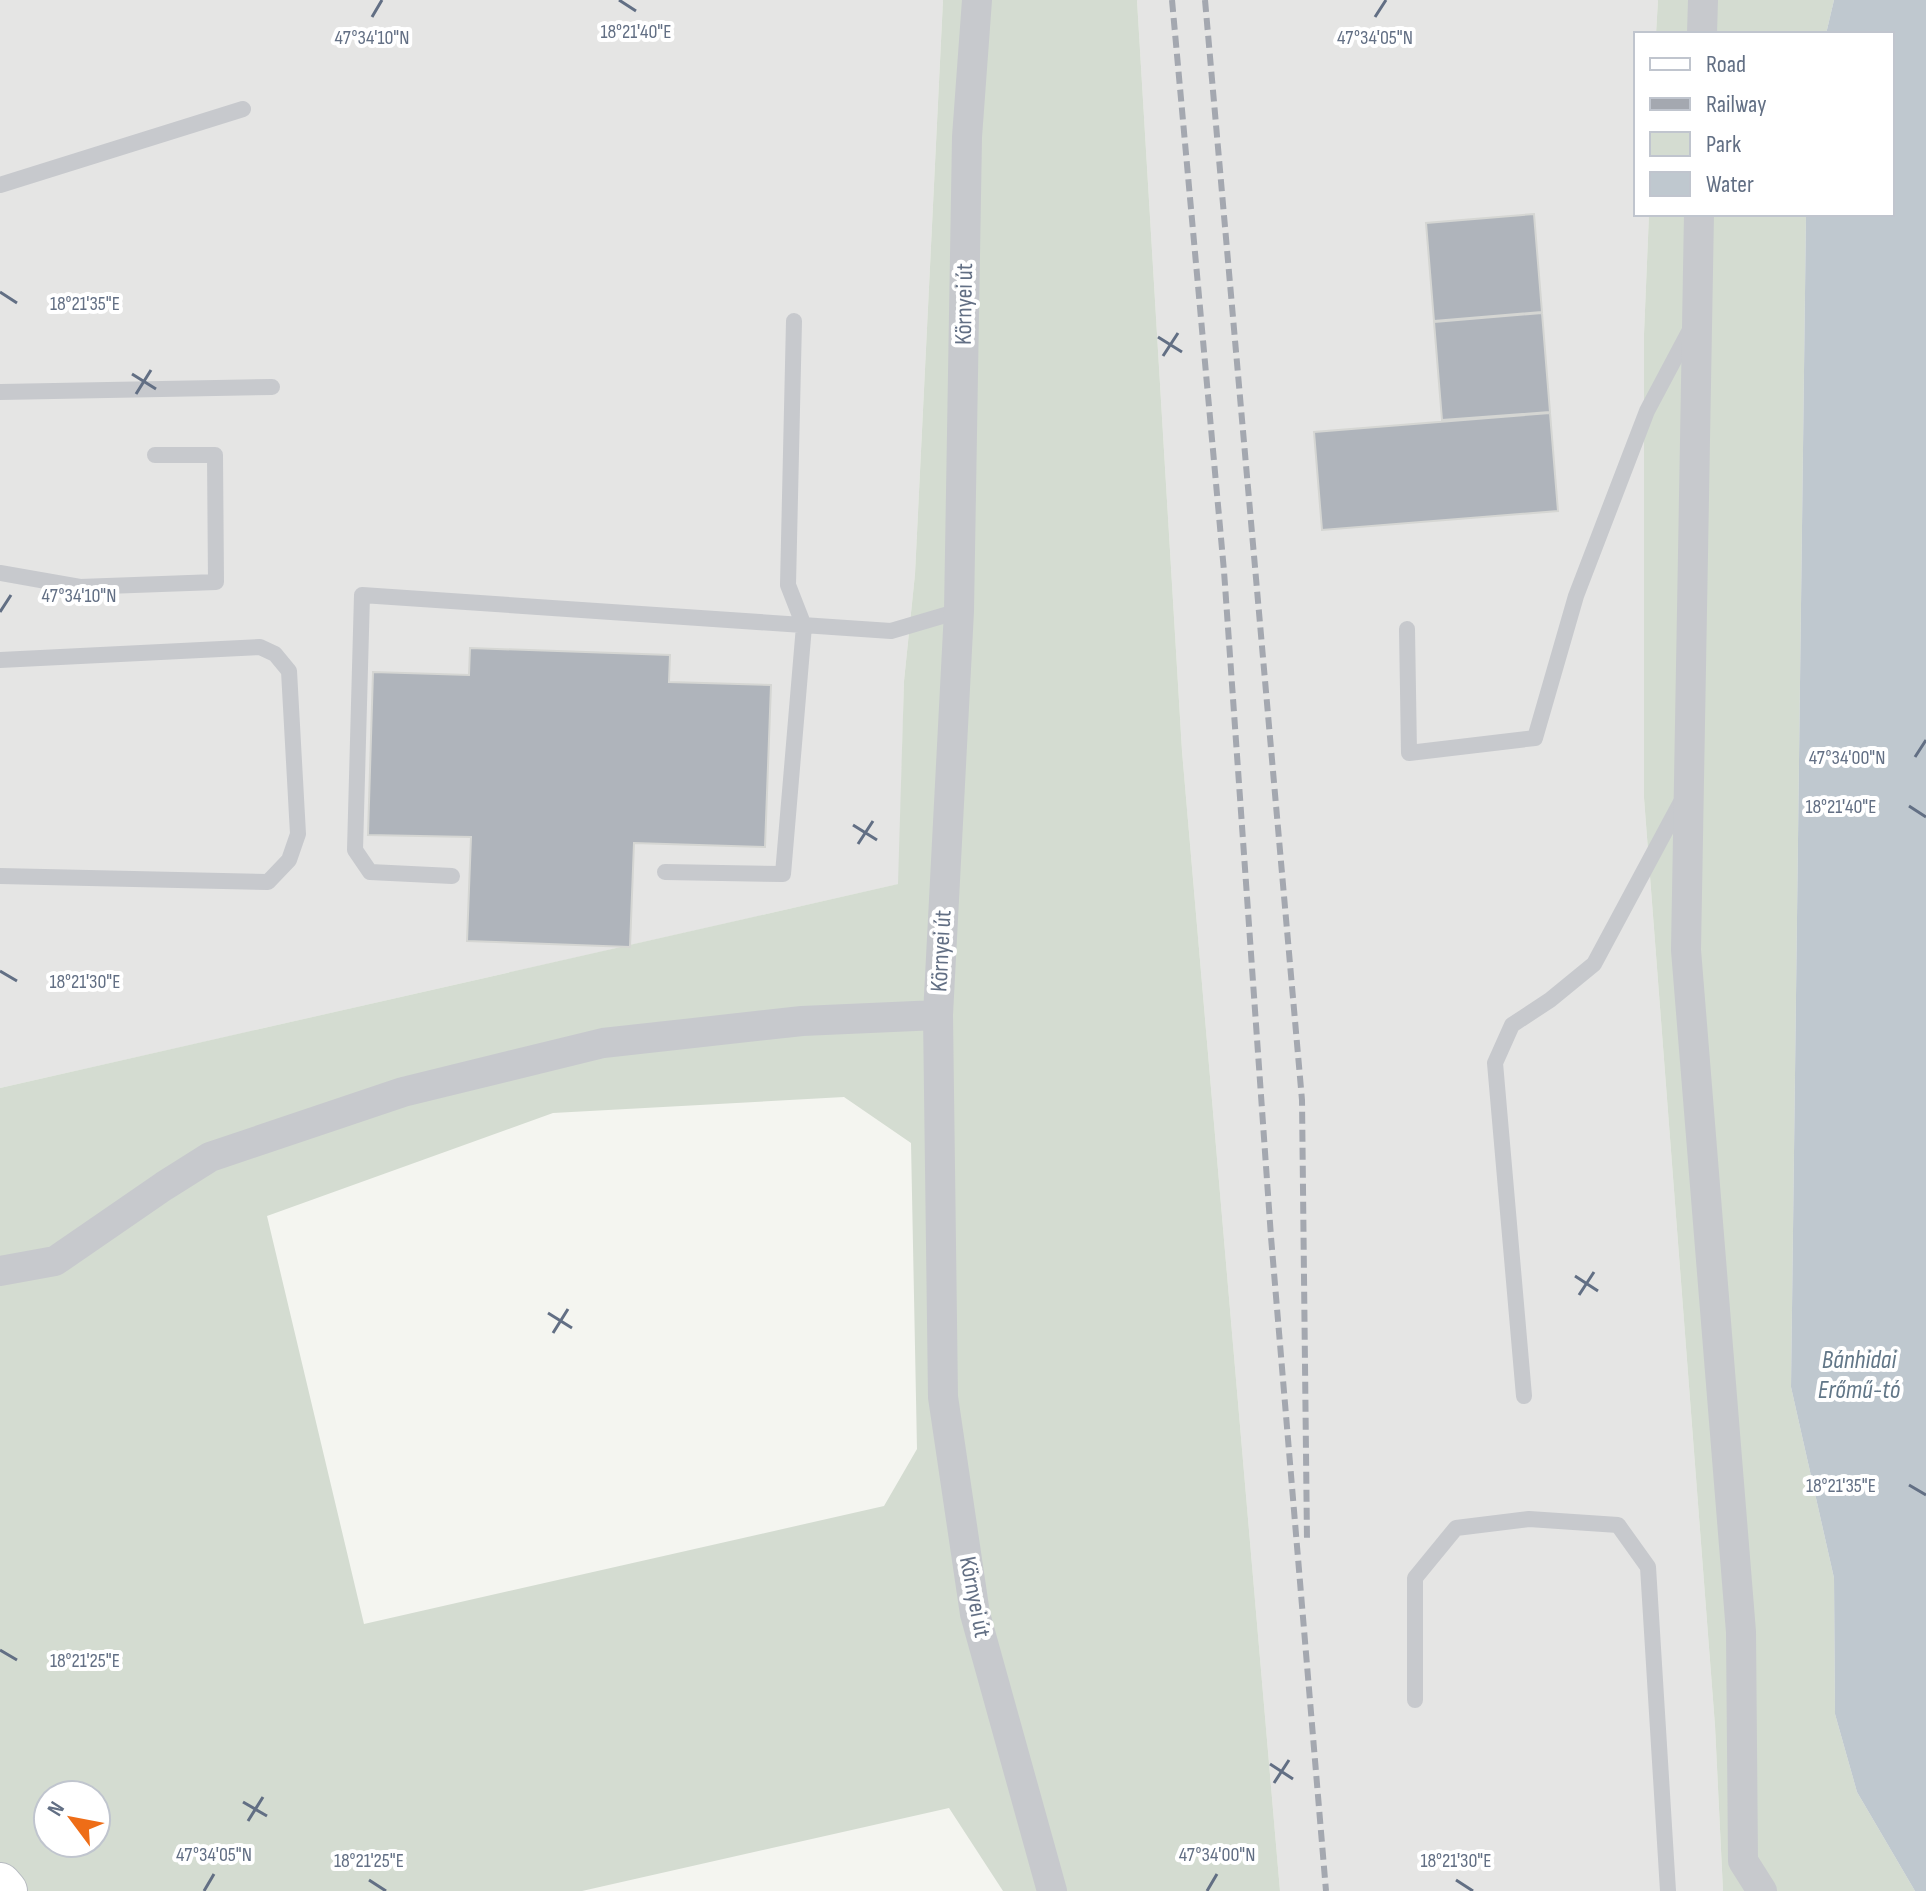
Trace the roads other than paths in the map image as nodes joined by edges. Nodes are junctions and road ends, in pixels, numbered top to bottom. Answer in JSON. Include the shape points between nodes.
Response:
{"nodes":[{"id":1,"x":977,"y":0,"type":"edge"},
{"id":2,"x":1703,"y":0,"type":"edge"},
{"id":3,"x":1702,"y":32,"type":"edge"},
{"id":4,"x":243,"y":109,"type":"dead end"},
{"id":5,"x":0,"y":185,"type":"edge"},
{"id":6,"x":1699,"y":216,"type":"edge"},
{"id":7,"x":1697,"y":315,"type":"junction"},
{"id":8,"x":794,"y":321,"type":"dead end"},
{"id":9,"x":272,"y":387,"type":"dead end"},
{"id":10,"x":0,"y":392,"type":"edge"},
{"id":11,"x":155,"y":455,"type":"dead end"},
{"id":12,"x":0,"y":573,"type":"edge"},
{"id":13,"x":959,"y":611,"type":"junction"},
{"id":14,"x":804,"y":626,"type":"junction"},
{"id":15,"x":1407,"y":629,"type":"dead end"},
{"id":16,"x":0,"y":660,"type":"edge"},
{"id":17,"x":1689,"y":788,"type":"junction"},
{"id":18,"x":665,"y":872,"type":"dead end"},
{"id":19,"x":0,"y":876,"type":"edge"},
{"id":20,"x":452,"y":876,"type":"dead end"},
{"id":21,"x":938,"y":1015,"type":"junction"},
{"id":22,"x":0,"y":1271,"type":"edge"},
{"id":23,"x":1524,"y":1396,"type":"dead end"},
{"id":24,"x":1415,"y":1700,"type":"dead end"},
{"id":25,"x":0,"y":1884,"type":"edge"},
{"id":26,"x":6,"y":1891,"type":"edge"},
{"id":27,"x":1052,"y":1891,"type":"edge"},
{"id":28,"x":1668,"y":1891,"type":"edge"},
{"id":29,"x":1762,"y":1891,"type":"edge"}],
"edges":[{"from":1,"to":13,"type":"street","name":"Környei út","via":[[967,137]]},
{"from":2,"to":3,"type":"street"},
{"from":4,"to":5,"type":"lane"},
{"from":6,"to":7,"type":"street"},
{"from":7,"to":15,"type":"lane","via":[[1647,411],[1576,596],[1535,738],[1409,753]]},
{"from":7,"to":17,"type":"street"},
{"from":8,"to":14,"type":"lane","via":[[788,585]]},
{"from":9,"to":10,"type":"lane"},
{"from":11,"to":12,"type":"lane","via":[[215,455],[216,582],[80,587]]},
{"from":13,"to":14,"type":"lane","via":[[891,631]]},
{"from":13,"to":21,"type":"street","name":"Környei út"},
{"from":14,"to":18,"type":"lane","via":[[783,874]]},
{"from":14,"to":20,"type":"lane","via":[[362,595],[355,850],[370,872]]},
{"from":16,"to":19,"type":"lane","via":[[260,647],[275,654],[289,671],[298,834],[289,860],[268,882]]},
{"from":17,"to":23,"type":"lane","via":[[1594,964],[1512,1025],[1495,1063]]},
{"from":17,"to":29,"type":"street","via":[[1686,950],[1741,1632],[1743,1861]]},
{"from":21,"to":22,"type":"street","via":[[802,1021],[603,1043],[403,1092],[210,1157],[55,1261]]},
{"from":21,"to":27,"type":"street","name":"Környei út","via":[[943,1397],[975,1614]]},
{"from":24,"to":28,"type":"lane","via":[[1415,1578],[1456,1528],[1529,1519],[1618,1525],[1648,1567]]},
{"from":25,"to":26,"type":"main road"}]}
